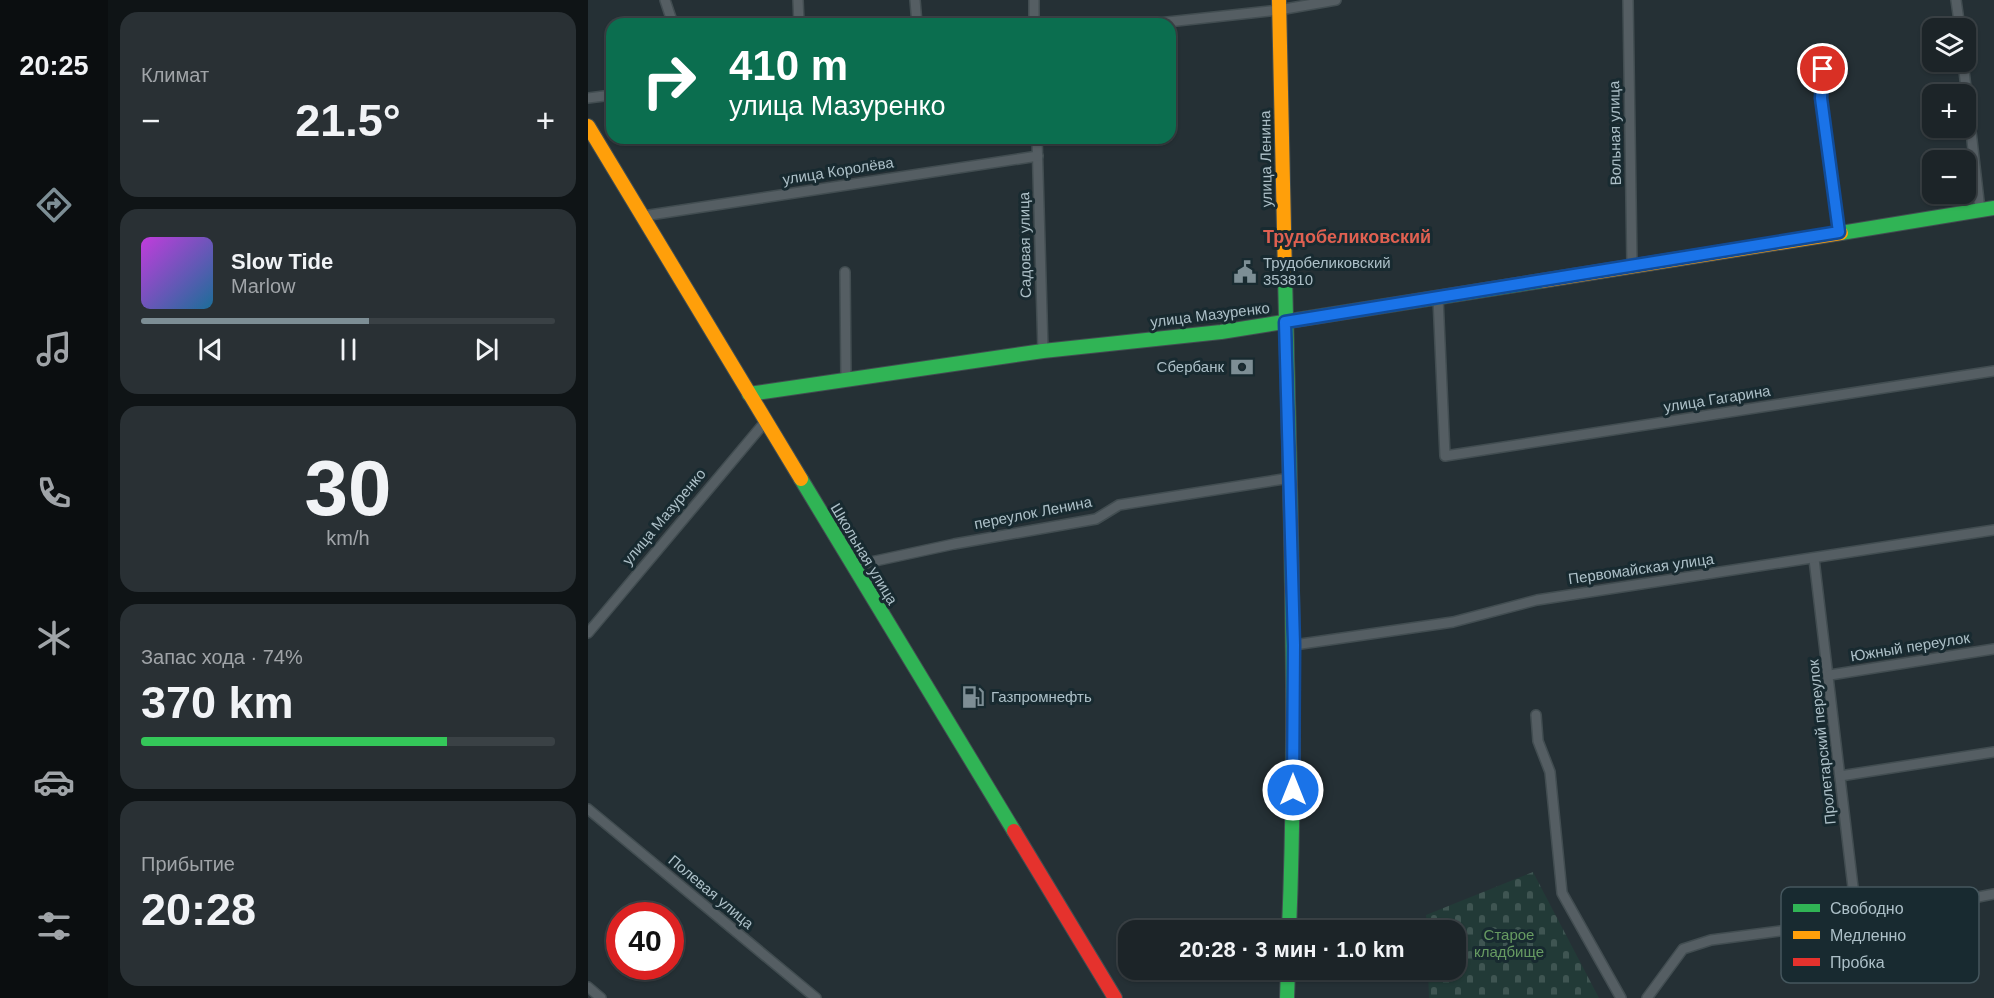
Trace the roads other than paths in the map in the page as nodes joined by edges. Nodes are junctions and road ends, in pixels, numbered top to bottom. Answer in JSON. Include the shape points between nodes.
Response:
{"nodes":[{"id":1,"x":665,"y":0,"type":"edge"},
{"id":2,"x":798,"y":0,"type":"edge"},
{"id":3,"x":915,"y":0,"type":"edge"},
{"id":4,"x":1034,"y":0,"type":"edge"},
{"id":5,"x":1336,"y":0,"type":"edge"},
{"id":6,"x":1628,"y":0,"type":"edge"},
{"id":7,"x":1956,"y":0,"type":"edge"},
{"id":8,"x":1279,"y":5,"type":"edge"},
{"id":9,"x":671,"y":18,"type":"edge"},
{"id":10,"x":799,"y":18,"type":"edge"},
{"id":11,"x":916,"y":18,"type":"edge"},
{"id":12,"x":1034,"y":18,"type":"edge"},
{"id":13,"x":1959,"y":18,"type":"edge"},
{"id":14,"x":1176,"y":20,"type":"edge"},
{"id":15,"x":1823,"y":69,"type":"dead end"},
{"id":16,"x":1965,"y":72,"type":"edge"},
{"id":17,"x":606,"y":96,"type":"edge"},
{"id":18,"x":588,"y":98,"type":"edge"},
{"id":19,"x":588,"y":126,"type":"edge"},
{"id":20,"x":1037,"y":144,"type":"edge"},
{"id":21,"x":1038,"y":156,"type":"junction"},
{"id":22,"x":1987,"y":209,"type":"edge"},
{"id":23,"x":643,"y":216,"type":"junction"},
{"id":24,"x":1839,"y":232,"type":"junction"},
{"id":25,"x":1632,"y":266,"type":"junction"},
{"id":26,"x":845,"y":273,"type":"dead end"},
{"id":27,"x":1438,"y":298,"type":"junction"},
{"id":28,"x":1285,"y":322,"type":"junction"},
{"id":29,"x":1043,"y":351,"type":"junction"},
{"id":30,"x":1994,"y":371,"type":"edge"},
{"id":31,"x":846,"y":380,"type":"junction"},
{"id":32,"x":748,"y":394,"type":"junction"},
{"id":33,"x":765,"y":422,"type":"junction"},
{"id":34,"x":1290,"y":478,"type":"junction"},
{"id":35,"x":1994,"y":530,"type":"edge"},
{"id":36,"x":1814,"y":559,"type":"junction"},
{"id":37,"x":852,"y":566,"type":"junction"},
{"id":38,"x":588,"y":633,"type":"edge"},
{"id":39,"x":1294,"y":645,"type":"junction"},
{"id":40,"x":1994,"y":650,"type":"edge"},
{"id":41,"x":1830,"y":675,"type":"junction"},
{"id":42,"x":1536,"y":715,"type":"dead end"},
{"id":43,"x":1994,"y":752,"type":"edge"},
{"id":44,"x":1840,"y":776,"type":"junction"},
{"id":45,"x":588,"y":809,"type":"edge"},
{"id":46,"x":1853,"y":887,"type":"edge"},
{"id":47,"x":1994,"y":894,"type":"edge"},
{"id":48,"x":1979,"y":897,"type":"edge"},
{"id":49,"x":1289,"y":920,"type":"edge"},
{"id":50,"x":1781,"y":930,"type":"edge"},
{"id":51,"x":1288,"y":980,"type":"edge"},
{"id":52,"x":588,"y":987,"type":"edge"},
{"id":53,"x":601,"y":998,"type":"edge"},
{"id":54,"x":816,"y":998,"type":"edge"},
{"id":55,"x":1115,"y":998,"type":"edge"},
{"id":56,"x":1287,"y":998,"type":"edge"},
{"id":57,"x":1621,"y":998,"type":"edge"},
{"id":58,"x":1647,"y":998,"type":"edge"}],
"edges":[{"from":1,"to":9,"type":"street"},
{"from":2,"to":10,"type":"street"},
{"from":3,"to":11,"type":"street"},
{"from":4,"to":12,"type":"street"},
{"from":5,"to":8,"type":"street"},
{"from":6,"to":25,"type":"street","name":"Вольная улица"},
{"from":7,"to":13,"type":"street"},
{"from":8,"to":14,"type":"street"},
{"from":8,"to":28,"type":"street","name":"улица Ленина"},
{"from":15,"to":24,"type":"street","via":[[1821,98]]},
{"from":16,"to":22,"type":"street"},
{"from":17,"to":18,"type":"street"},
{"from":19,"to":23,"type":"street","name":"Школьная улица"},
{"from":20,"to":21,"type":"street","name":"Садовая улица"},
{"from":21,"to":23,"type":"street","name":"улица Королёва"},
{"from":21,"to":29,"type":"street","name":"Садовая улица"},
{"from":22,"to":24,"type":"street","name":"улица Мазуренко"},
{"from":23,"to":32,"type":"street","name":"Школьная улица"},
{"from":24,"to":25,"type":"street","name":"улица Мазуренко"},
{"from":25,"to":27,"type":"street","name":"улица Мазуренко"},
{"from":26,"to":31,"type":"street"},
{"from":27,"to":28,"type":"street","name":"улица Мазуренко"},
{"from":27,"to":30,"type":"street","name":"улица Гагарина","via":[[1445,456]]},
{"from":28,"to":29,"type":"street","name":"улица Мазуренко"},
{"from":28,"to":34,"type":"street","name":"улица Ленина"},
{"from":29,"to":31,"type":"street","name":"улица Мазуренко"},
{"from":31,"to":32,"type":"street","name":"улица Мазуренко"},
{"from":32,"to":33,"type":"street","name":"Школьная улица"},
{"from":33,"to":37,"type":"street","name":"Школьная улица"},
{"from":33,"to":38,"type":"street","name":"улица Мазуренко"},
{"from":34,"to":37,"type":"street","name":"переулок Ленина","via":[[1119,505],[1096,519]]},
{"from":34,"to":39,"type":"street","name":"улица Ленина"},
{"from":35,"to":36,"type":"street","name":"Первомайская улица"},
{"from":36,"to":39,"type":"street","name":"Первомайская улица","via":[[1537,600],[1453,622]]},
{"from":36,"to":41,"type":"street","name":"Пролетарский переулок"},
{"from":37,"to":55,"type":"street","name":"Школьная улица"},
{"from":39,"to":49,"type":"street","name":"улица Ленина"},
{"from":40,"to":41,"type":"street","name":"Южный переулок"},
{"from":41,"to":44,"type":"street","name":"Пролетарский переулок"},
{"from":42,"to":57,"type":"street","via":[[1538,741],[1550,772],[1562,893]]},
{"from":43,"to":44,"type":"street"},
{"from":44,"to":46,"type":"street","name":"Пролетарский переулок"},
{"from":45,"to":54,"type":"street","name":"Полевая улица"},
{"from":47,"to":48,"type":"street"},
{"from":50,"to":58,"type":"street","via":[[1712,939],[1683,949]]},
{"from":51,"to":56,"type":"street"},
{"from":52,"to":53,"type":"street"}]}
